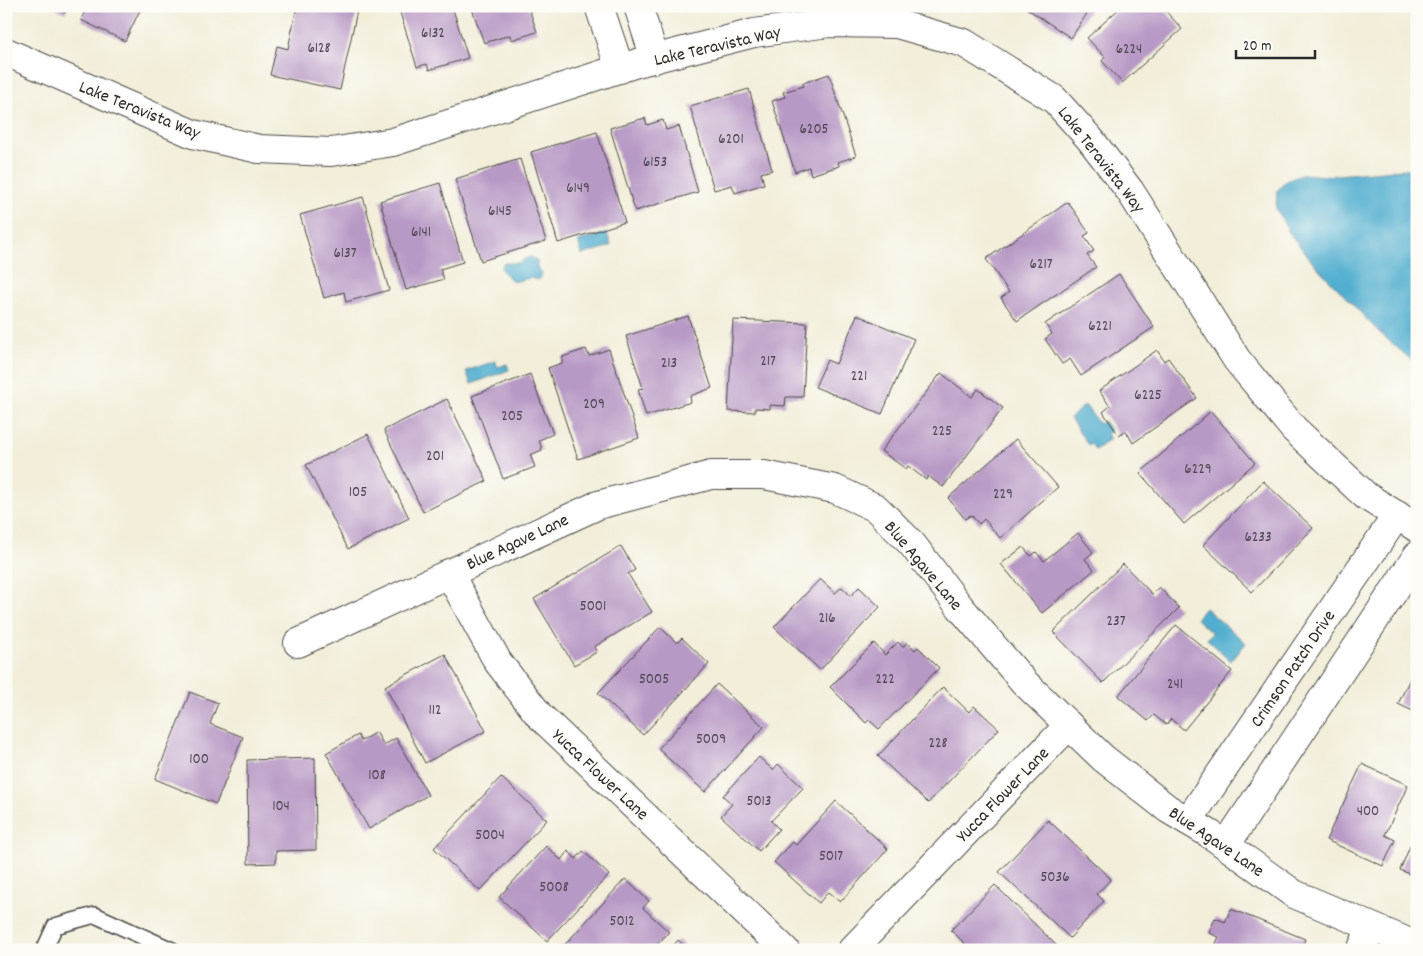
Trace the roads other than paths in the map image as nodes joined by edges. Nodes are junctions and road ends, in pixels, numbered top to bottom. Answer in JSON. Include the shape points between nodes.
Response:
{"nodes":[{"id":1,"x":598,"y":6,"type":"edge"},
{"id":2,"x":638,"y":6,"type":"edge"},
{"id":3,"x":6,"y":52,"type":"edge"},
{"id":4,"x":655,"y":59,"type":"junction"},
{"id":5,"x":620,"y":69,"type":"junction"},
{"id":6,"x":1407,"y":522,"type":"edge"},
{"id":7,"x":1417,"y":556,"type":"edge"},
{"id":8,"x":449,"y":573,"type":"junction"},
{"id":9,"x":298,"y":643,"type":"dead end"},
{"id":10,"x":1069,"y":725,"type":"junction"},
{"id":11,"x":1188,"y":821,"type":"junction"},
{"id":12,"x":1226,"y":845,"type":"junction"},
{"id":13,"x":1366,"y":939,"type":"edge"},
{"id":14,"x":1417,"y":946,"type":"edge"},
{"id":15,"x":44,"y":950,"type":"edge"},
{"id":16,"x":172,"y":950,"type":"edge"},
{"id":17,"x":785,"y":950,"type":"edge"},
{"id":18,"x":852,"y":950,"type":"edge"}],
"edges":[{"from":1,"to":5,"type":"street"},
{"from":2,"to":4,"type":"street"},
{"from":3,"to":5,"type":"street","name":"Lake Teravista Way","via":[[193,134],[259,149],[331,152],[393,142]]},
{"from":4,"to":5,"type":"street","name":"Lake Teravista Way"},
{"from":4,"to":6,"type":"street","name":"Lake Teravista Way","via":[[754,33],[829,22],[897,24],[964,44],[1004,66],[1054,99],[1090,139],[1130,191],[1237,360],[1294,429],[1366,496]]},
{"from":6,"to":11,"type":"street","name":"Crimson Patch Drive"},
{"from":7,"to":12,"type":"street"},
{"from":8,"to":9,"type":"street","name":"Blue Agave Lane"},
{"from":8,"to":10,"type":"street","name":"Blue Agave Lane","via":[[598,505],[711,475],[764,475],[835,489],[876,508],[912,544],[960,608],[1024,682]]},
{"from":8,"to":17,"type":"street","name":"Yucca Flower Lane","via":[[498,662],[539,715]]},
{"from":10,"to":11,"type":"street","name":"Blue Agave Lane","via":[[1103,758]]},
{"from":10,"to":18,"type":"street","name":"Yucca Flower Lane"},
{"from":11,"to":12,"type":"street","name":"Blue Agave Lane"},
{"from":12,"to":13,"type":"street","name":"Blue Agave Lane","via":[[1294,894]]},
{"from":13,"to":14,"type":"street","name":"Blue Agave Lane"},
{"from":15,"to":16,"type":"lane","via":[[55,926],[95,914]]}]}
